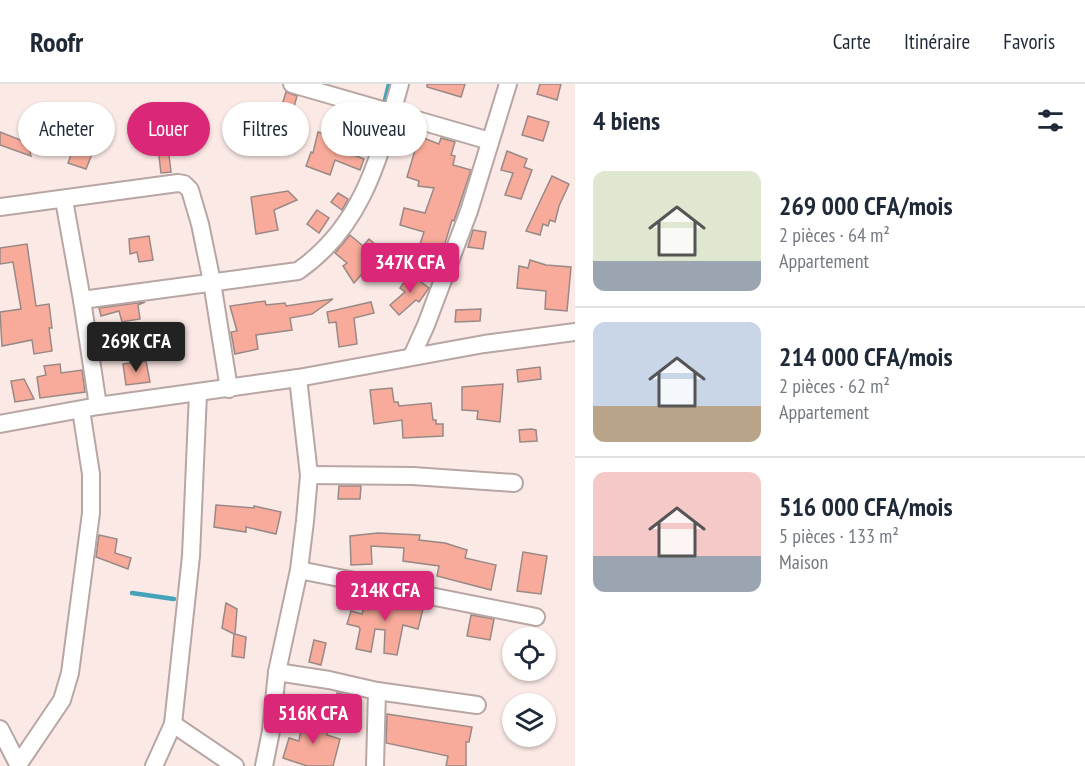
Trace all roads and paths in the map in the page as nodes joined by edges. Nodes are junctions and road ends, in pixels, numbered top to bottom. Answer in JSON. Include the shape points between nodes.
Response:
{"nodes":[{"id":1,"x":292,"y":84,"type":"edge"},
{"id":2,"x":400,"y":84,"type":"edge"},
{"id":3,"x":508,"y":84,"type":"edge"},
{"id":4,"x":354,"y":102,"type":"edge"},
{"id":5,"x":395,"y":102,"type":"edge"},
{"id":6,"x":427,"y":123,"type":"edge"},
{"id":7,"x":490,"y":141,"type":"junction"},
{"id":8,"x":379,"y":156,"type":"edge"},
{"id":9,"x":64,"y":200,"type":"junction"},
{"id":10,"x":0,"y":207,"type":"edge"},
{"id":11,"x":212,"y":282,"type":"junction"},
{"id":12,"x":82,"y":300,"type":"junction"},
{"id":13,"x":575,"y":332,"type":"edge"},
{"id":14,"x":412,"y":356,"type":"junction"},
{"id":15,"x":298,"y":378,"type":"junction"},
{"id":16,"x":229,"y":389,"type":"junction"},
{"id":17,"x":198,"y":393,"type":"junction"},
{"id":18,"x":98,"y":406,"type":"junction"},
{"id":19,"x":81,"y":410,"type":"junction"},
{"id":20,"x":0,"y":421,"type":"edge"},
{"id":21,"x":309,"y":475,"type":"junction"},
{"id":22,"x":514,"y":483,"type":"dead end"},
{"id":23,"x":299,"y":570,"type":"junction"},
{"id":24,"x":536,"y":617,"type":"dead end"},
{"id":25,"x":277,"y":672,"type":"junction"},
{"id":26,"x":377,"y":691,"type":"junction"},
{"id":27,"x":477,"y":705,"type":"dead end"},
{"id":28,"x":173,"y":724,"type":"junction"},
{"id":29,"x":0,"y":729,"type":"edge"},
{"id":30,"x":19,"y":766,"type":"edge"},
{"id":31,"x":154,"y":766,"type":"edge"},
{"id":32,"x":236,"y":766,"type":"edge"},
{"id":33,"x":264,"y":766,"type":"edge"},
{"id":34,"x":375,"y":766,"type":"edge"}],
"edges":[{"from":1,"to":4,"type":"street"},
{"from":2,"to":5,"type":"street"},
{"from":3,"to":7,"type":"street"},
{"from":6,"to":7,"type":"street"},
{"from":7,"to":14,"type":"street","via":[[469,211]]},
{"from":8,"to":11,"type":"street","via":[[354,213],[319,256],[298,271]]},
{"from":9,"to":10,"type":"street"},
{"from":9,"to":11,"type":"street","via":[[184,184],[190,190],[200,224]]},
{"from":9,"to":12,"type":"street"},
{"from":11,"to":12,"type":"street"},
{"from":11,"to":16,"type":"street"},
{"from":12,"to":18,"type":"street"},
{"from":13,"to":14,"type":"street"},
{"from":14,"to":15,"type":"street"},
{"from":15,"to":16,"type":"street"},
{"from":15,"to":21,"type":"street"},
{"from":16,"to":17,"type":"street"},
{"from":17,"to":18,"type":"street"},
{"from":17,"to":28,"type":"street","via":[[191,556]]},
{"from":18,"to":19,"type":"street"},
{"from":19,"to":20,"type":"street"},
{"from":19,"to":30,"type":"street","via":[[91,474],[91,513],[70,673],[62,700]]},
{"from":21,"to":22,"type":"street","via":[[412,476]]},
{"from":21,"to":23,"type":"street"},
{"from":23,"to":24,"type":"street"},
{"from":23,"to":25,"type":"street"},
{"from":25,"to":26,"type":"street"},
{"from":25,"to":33,"type":"street"},
{"from":26,"to":27,"type":"street"},
{"from":26,"to":34,"type":"street"},
{"from":28,"to":31,"type":"street"},
{"from":28,"to":32,"type":"street"},
{"from":29,"to":30,"type":"street"}]}
